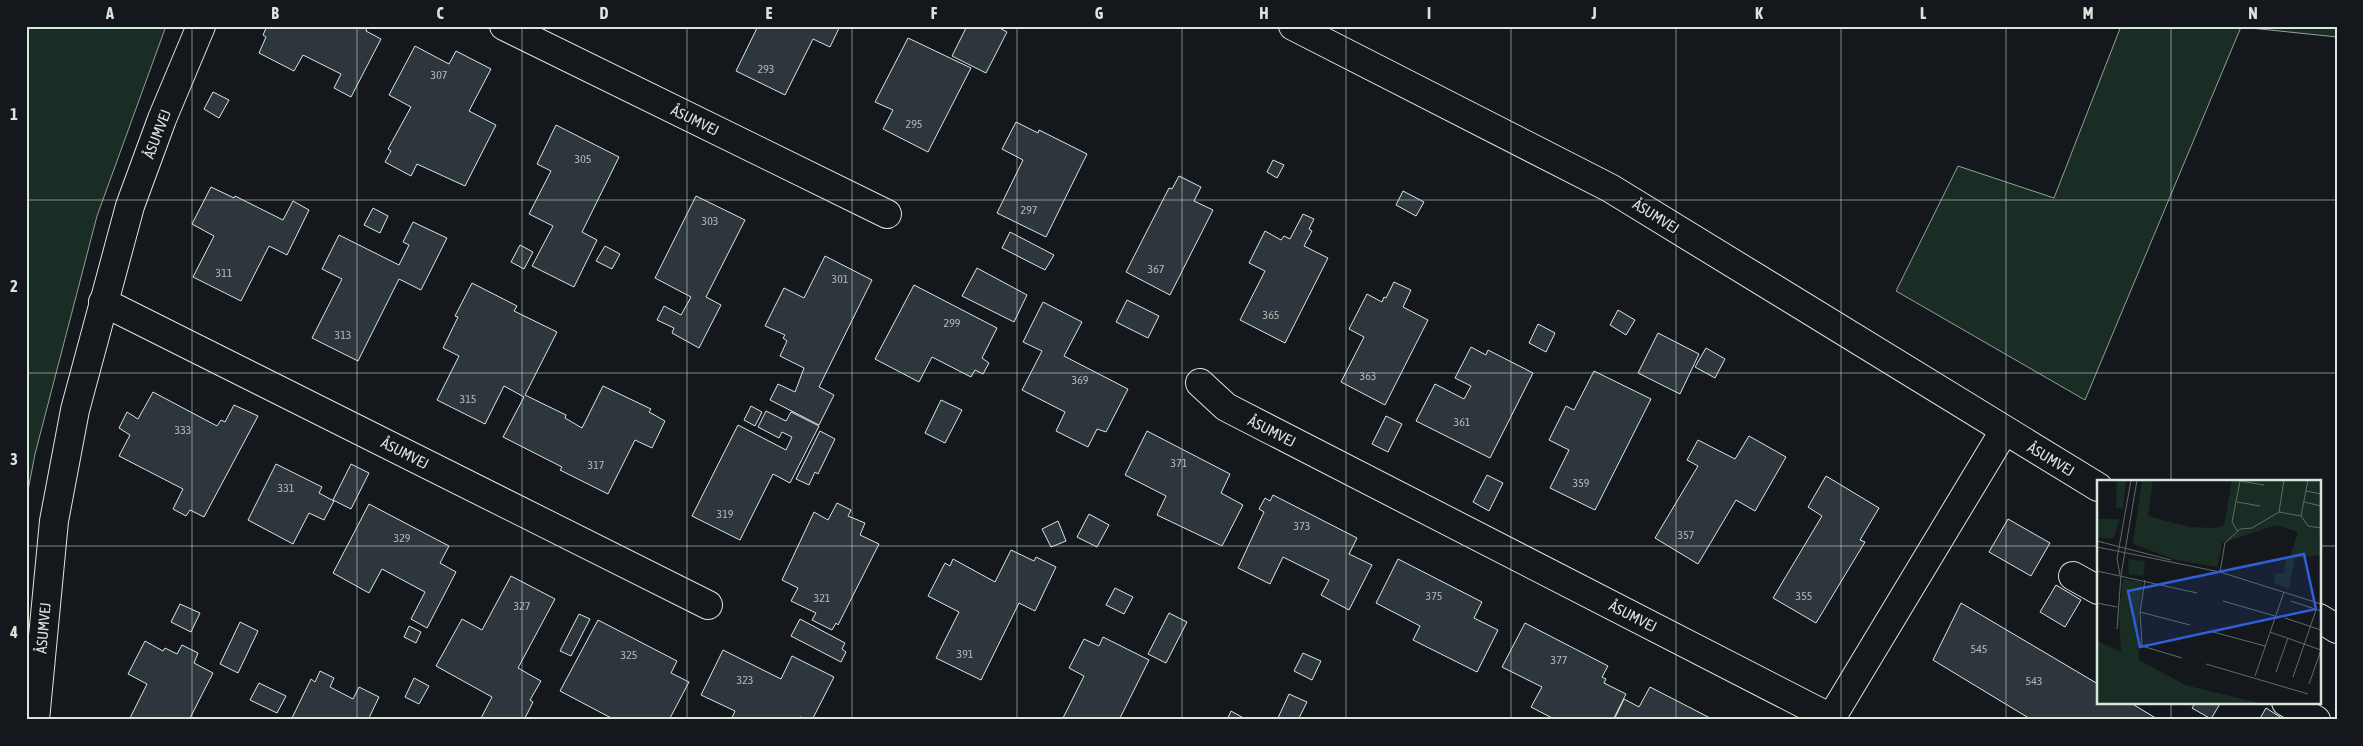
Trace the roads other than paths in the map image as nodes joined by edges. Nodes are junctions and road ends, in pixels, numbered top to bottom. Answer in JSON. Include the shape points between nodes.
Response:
{"nodes":[{"id":1,"x":201,"y":26,"type":"edge"},
{"id":2,"x":504,"y":26,"type":"edge"},
{"id":3,"x":1294,"y":26,"type":"edge"},
{"id":4,"x":886,"y":214,"type":"dead end"},
{"id":5,"x":103,"y":302,"type":"junction"},
{"id":6,"x":1200,"y":383,"type":"dead end"},
{"id":7,"x":2004,"y":431,"type":"junction"},
{"id":8,"x":2097,"y":486,"type":"edge"},
{"id":9,"x":2074,"y":576,"type":"dead end"},
{"id":10,"x":2097,"y":589,"type":"edge"},
{"id":11,"x":708,"y":605,"type":"dead end"},
{"id":12,"x":2320,"y":619,"type":"edge"},
{"id":13,"x":2337,"y":629,"type":"edge"},
{"id":14,"x":2289,"y":704,"type":"edge"},
{"id":15,"x":1830,"y":719,"type":"edge"},
{"id":16,"x":35,"y":720,"type":"edge"},
{"id":17,"x":2316,"y":720,"type":"edge"}],
"edges":[{"from":1,"to":5,"type":"street","name":"ÅSUMVEJ","via":[[130,206]]},
{"from":2,"to":4,"type":"street","name":"ÅSUMVEJ"},
{"from":3,"to":7,"type":"street","name":"ÅSUMVEJ","via":[[1610,188]]},
{"from":5,"to":11,"type":"street","name":"ÅSUMVEJ"},
{"from":5,"to":16,"type":"street","name":"ÅSUMVEJ","via":[[75,410],[54,521]]},
{"from":6,"to":15,"type":"street","name":"ÅSUMVEJ","via":[[1226,407]]},
{"from":7,"to":8,"type":"street","name":"ÅSUMVEJ"},
{"from":7,"to":15,"type":"street","name":"ÅSUMVEJ"},
{"from":9,"to":10,"type":"street"},
{"from":12,"to":13,"type":"street"},
{"from":14,"to":17,"type":"street"}]}
